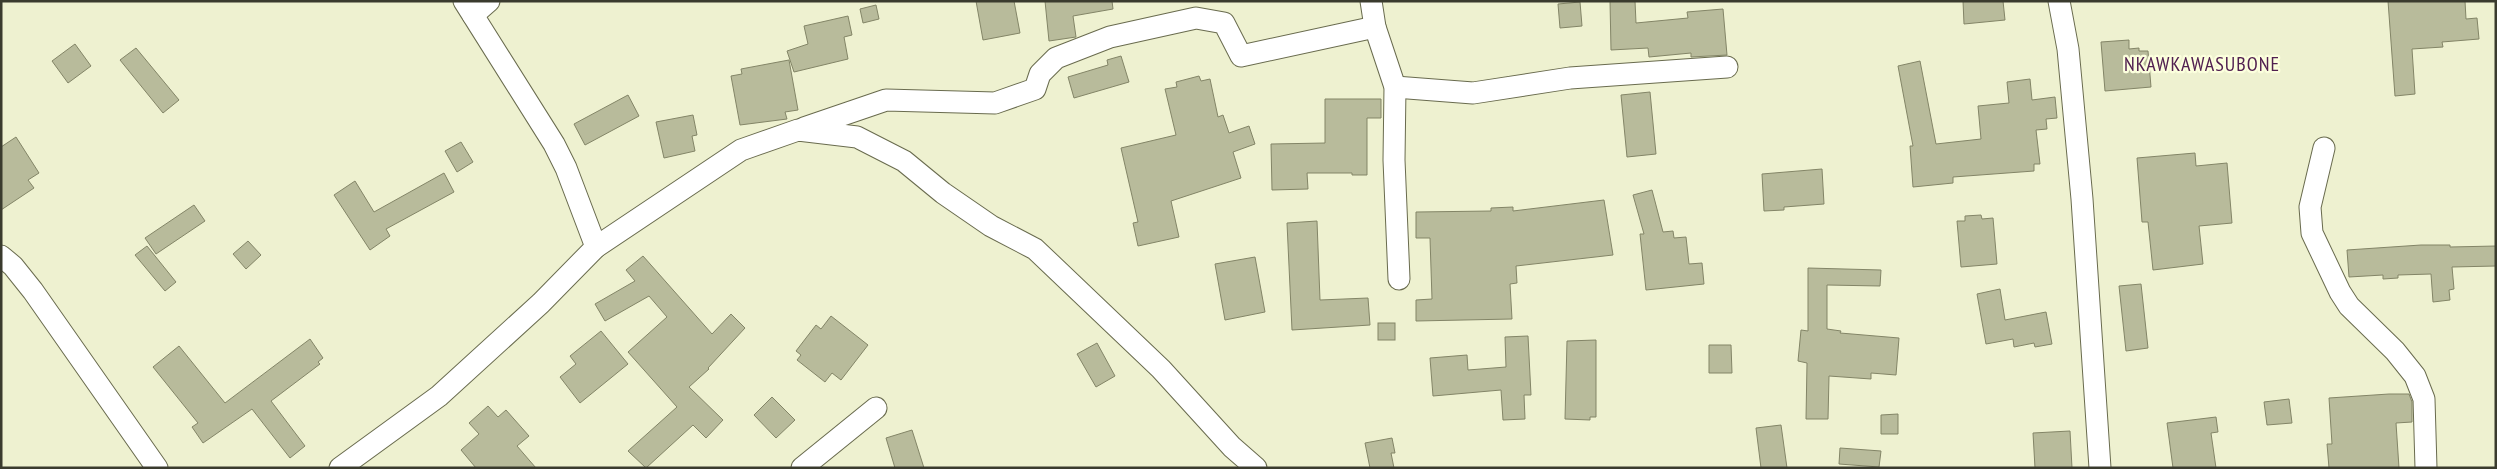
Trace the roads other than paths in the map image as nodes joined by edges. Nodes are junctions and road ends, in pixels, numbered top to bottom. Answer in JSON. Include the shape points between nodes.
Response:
{"nodes":[{"id":1,"x":489,"y":1,"type":"edge"},
{"id":2,"x":1371,"y":1,"type":"edge"},
{"id":3,"x":2059,"y":1,"type":"edge"},
{"id":4,"x":468,"y":8,"type":"edge"},
{"id":5,"x":1375,"y":27,"type":"junction"},
{"id":6,"x":1727,"y":67,"type":"dead end"},
{"id":7,"x":1395,"y":87,"type":"junction"},
{"id":8,"x":798,"y":130,"type":"junction"},
{"id":9,"x":2324,"y":148,"type":"dead end"},
{"id":10,"x":596,"y":247,"type":"junction"},
{"id":11,"x":1,"y":256,"type":"edge"},
{"id":12,"x":1399,"y":279,"type":"dead end"},
{"id":13,"x":876,"y":408,"type":"dead end"},
{"id":14,"x":157,"y":468,"type":"edge"},
{"id":15,"x":340,"y":468,"type":"edge"},
{"id":16,"x":802,"y":468,"type":"edge"},
{"id":17,"x":1256,"y":468,"type":"edge"},
{"id":18,"x":2100,"y":468,"type":"edge"},
{"id":19,"x":2426,"y":468,"type":"edge"}],
"edges":[{"from":1,"to":4,"type":"street"},
{"from":2,"to":5,"type":"street"},
{"from":3,"to":18,"type":"street","via":[[2068,49],[2082,199]]},
{"from":4,"to":10,"type":"street","via":[[554,144]]},
{"from":5,"to":7,"type":"street"},
{"from":5,"to":8,"type":"street","via":[[1241,56],[1224,22],[1196,18],[1110,37],[1056,58],[1040,74],[1035,89],[995,103],[886,100]]},
{"from":6,"to":7,"type":"street","via":[[1570,78],[1472,93]]},
{"from":7,"to":12,"type":"street","via":[[1394,160]]},
{"from":8,"to":10,"type":"street","via":[[741,150]]},
{"from":8,"to":17,"type":"street","via":[[857,137],[904,161],[991,226],[1035,249],[1161,370],[1232,447]]},
{"from":9,"to":19,"type":"street","via":[[2310,207],[2312,233],[2349,306],[2414,376],[2424,399]]},
{"from":10,"to":15,"type":"street","via":[[541,303],[439,396]]},
{"from":11,"to":14,"type":"street","via":[[33,290]]},
{"from":13,"to":16,"type":"street"}]}
